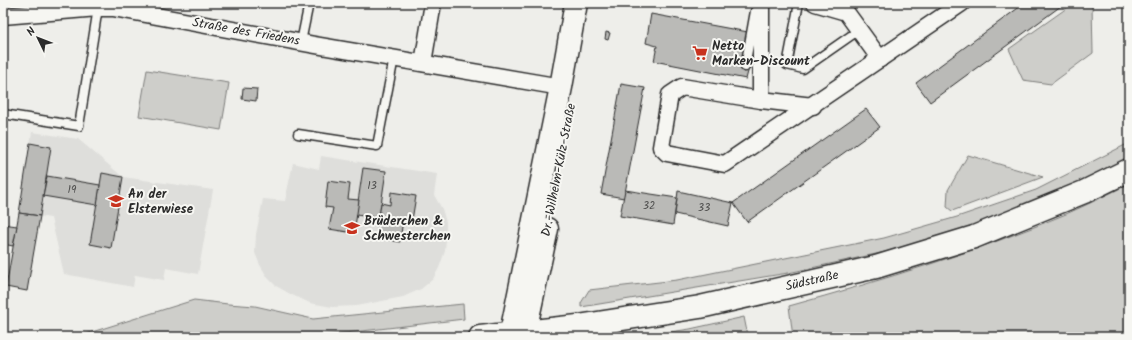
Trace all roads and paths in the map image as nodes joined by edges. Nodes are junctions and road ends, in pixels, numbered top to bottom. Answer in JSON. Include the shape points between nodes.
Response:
{"nodes":[{"id":1,"x":309,"y":3,"type":"edge"},
{"id":2,"x":433,"y":3,"type":"edge"},
{"id":3,"x":576,"y":3,"type":"edge"},
{"id":4,"x":592,"y":3,"type":"edge"},
{"id":5,"x":756,"y":3,"type":"edge"},
{"id":6,"x":761,"y":3,"type":"edge"},
{"id":7,"x":799,"y":3,"type":"edge"},
{"id":8,"x":815,"y":3,"type":"edge"},
{"id":9,"x":962,"y":3,"type":"edge"},
{"id":10,"x":130,"y":7,"type":"edge"},
{"id":11,"x":98,"y":8,"type":"junction"},
{"id":12,"x":3,"y":16,"type":"edge"},
{"id":13,"x":860,"y":30,"type":"junction"},
{"id":14,"x":301,"y":42,"type":"junction"},
{"id":15,"x":394,"y":58,"type":"junction"},
{"id":16,"x":880,"y":59,"type":"junction"},
{"id":17,"x":423,"y":63,"type":"junction"},
{"id":18,"x":745,"y":67,"type":"dead end"},
{"id":19,"x":561,"y":86,"type":"junction"},
{"id":20,"x":762,"y":100,"type":"junction"},
{"id":21,"x":813,"y":106,"type":"junction"},
{"id":22,"x":3,"y":114,"type":"edge"},
{"id":23,"x":298,"y":134,"type":"dead end"},
{"id":24,"x":1129,"y":170,"type":"edge"},
{"id":25,"x":518,"y":335,"type":"edge"},
{"id":26,"x":480,"y":337,"type":"edge"}],
"edges":[{"from":1,"to":14,"type":"lane"},
{"from":2,"to":17,"type":"street"},
{"from":3,"to":19,"type":"street","name":"Dr.-Wilhelm-Külz-Straße"},
{"from":4,"to":25,"type":"street","name":"Dr.-Wilhelm-Külz-Straße","via":[[537,279]]},
{"from":5,"to":18,"type":"lane"},
{"from":6,"to":20,"type":"street"},
{"from":7,"to":13,"type":"lane","via":[[787,65],[803,69]]},
{"from":8,"to":13,"type":"street","via":[[846,12]]},
{"from":9,"to":16,"type":"street"},
{"from":10,"to":11,"type":"street","name":"Straße des Friedens"},
{"from":10,"to":14,"type":"street","name":"Straße des Friedens"},
{"from":11,"to":12,"type":"street","name":"Straße des Friedens"},
{"from":11,"to":22,"type":"lane","via":[[79,126]]},
{"from":13,"to":16,"type":"street"},
{"from":14,"to":15,"type":"street","name":"Straße des Friedens"},
{"from":15,"to":17,"type":"street","name":"Straße des Friedens"},
{"from":15,"to":23,"type":"lane","via":[[377,146]]},
{"from":16,"to":21,"type":"street"},
{"from":17,"to":19,"type":"street","name":"Straße des Friedens"},
{"from":19,"to":25,"type":"street","name":"Dr.-Wilhelm-Külz-Straße"},
{"from":20,"to":21,"type":"street"},
{"from":20,"to":21,"type":"street","via":[[682,87],[670,95],[661,147],[667,153],[725,164]]},
{"from":24,"to":25,"type":"street","name":"Südstraße","via":[[1084,192],[981,234],[876,267],[700,307]]},
{"from":25,"to":26,"type":"street","name":"Südstraße"}]}
